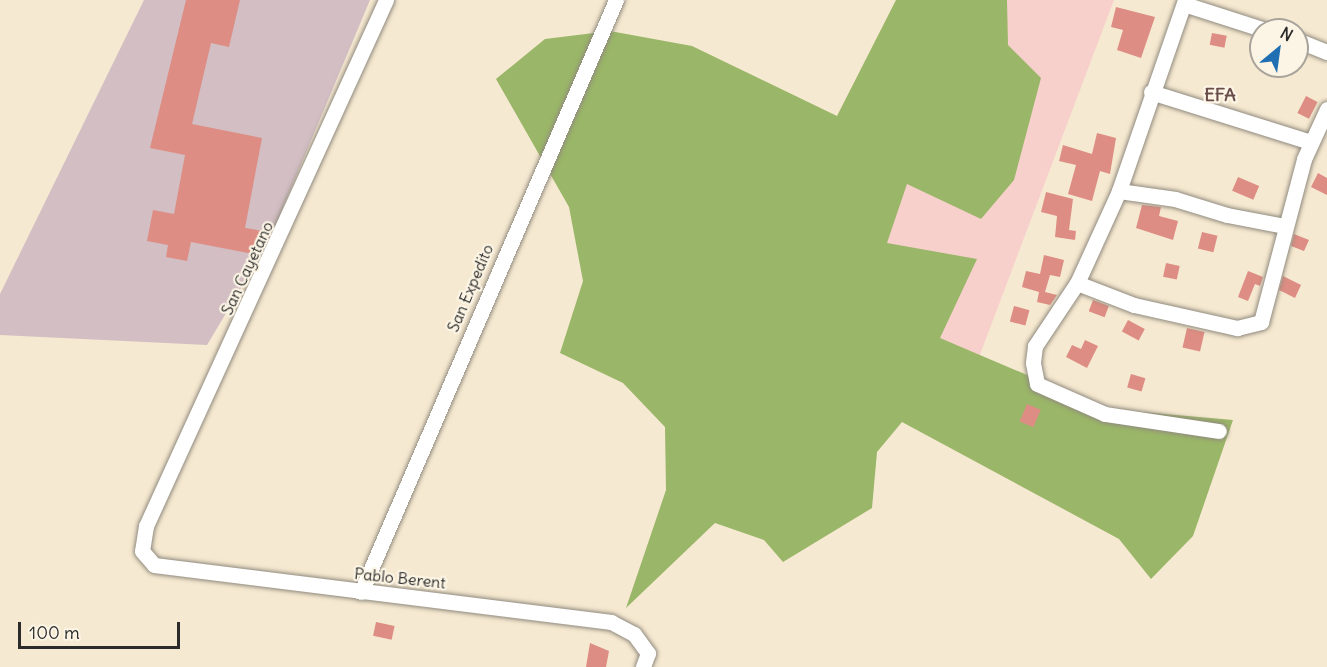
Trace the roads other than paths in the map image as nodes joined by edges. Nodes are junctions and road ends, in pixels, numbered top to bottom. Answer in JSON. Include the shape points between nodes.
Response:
{"nodes":[{"id":1,"x":386,"y":0,"type":"edge"},
{"id":2,"x":616,"y":0,"type":"edge"},
{"id":3,"x":1185,"y":2,"type":"edge"},
{"id":4,"x":1249,"y":24,"type":"edge"},
{"id":5,"x":1309,"y":45,"type":"edge"},
{"id":6,"x":1327,"y":52,"type":"edge"},
{"id":7,"x":1150,"y":92,"type":"junction"},
{"id":8,"x":1327,"y":109,"type":"edge"},
{"id":9,"x":1311,"y":142,"type":"junction"},
{"id":10,"x":1119,"y":191,"type":"junction"},
{"id":11,"x":1284,"y":226,"type":"junction"},
{"id":12,"x":1077,"y":283,"type":"junction"},
{"id":13,"x":1219,"y":431,"type":"dead end"},
{"id":14,"x":142,"y":551,"type":"joint"},
{"id":15,"x":361,"y":592,"type":"junction"},
{"id":16,"x":646,"y":660,"type":"edge"}],
"edges":[{"from":1,"to":14,"type":"street","name":"San Cayetano","via":[[146,526]]},
{"from":2,"to":15,"type":"street","name":"San Expedito"},
{"from":3,"to":4,"type":"street"},
{"from":3,"to":7,"type":"street"},
{"from":5,"to":6,"type":"street"},
{"from":7,"to":9,"type":"street"},
{"from":7,"to":10,"type":"street"},
{"from":8,"to":9,"type":"street"},
{"from":9,"to":11,"type":"street"},
{"from":10,"to":11,"type":"street","via":[[1175,199],[1227,215]]},
{"from":10,"to":12,"type":"street"},
{"from":11,"to":12,"type":"street","via":[[1261,321],[1237,328],[1134,305]]},
{"from":12,"to":13,"type":"street","via":[[1035,346],[1037,384],[1105,414]]},
{"from":14,"to":15,"type":"street","name":"Pablo Berent","via":[[154,565]]},
{"from":15,"to":16,"type":"street","name":"Pablo Berent","via":[[610,622],[634,634]]}]}
